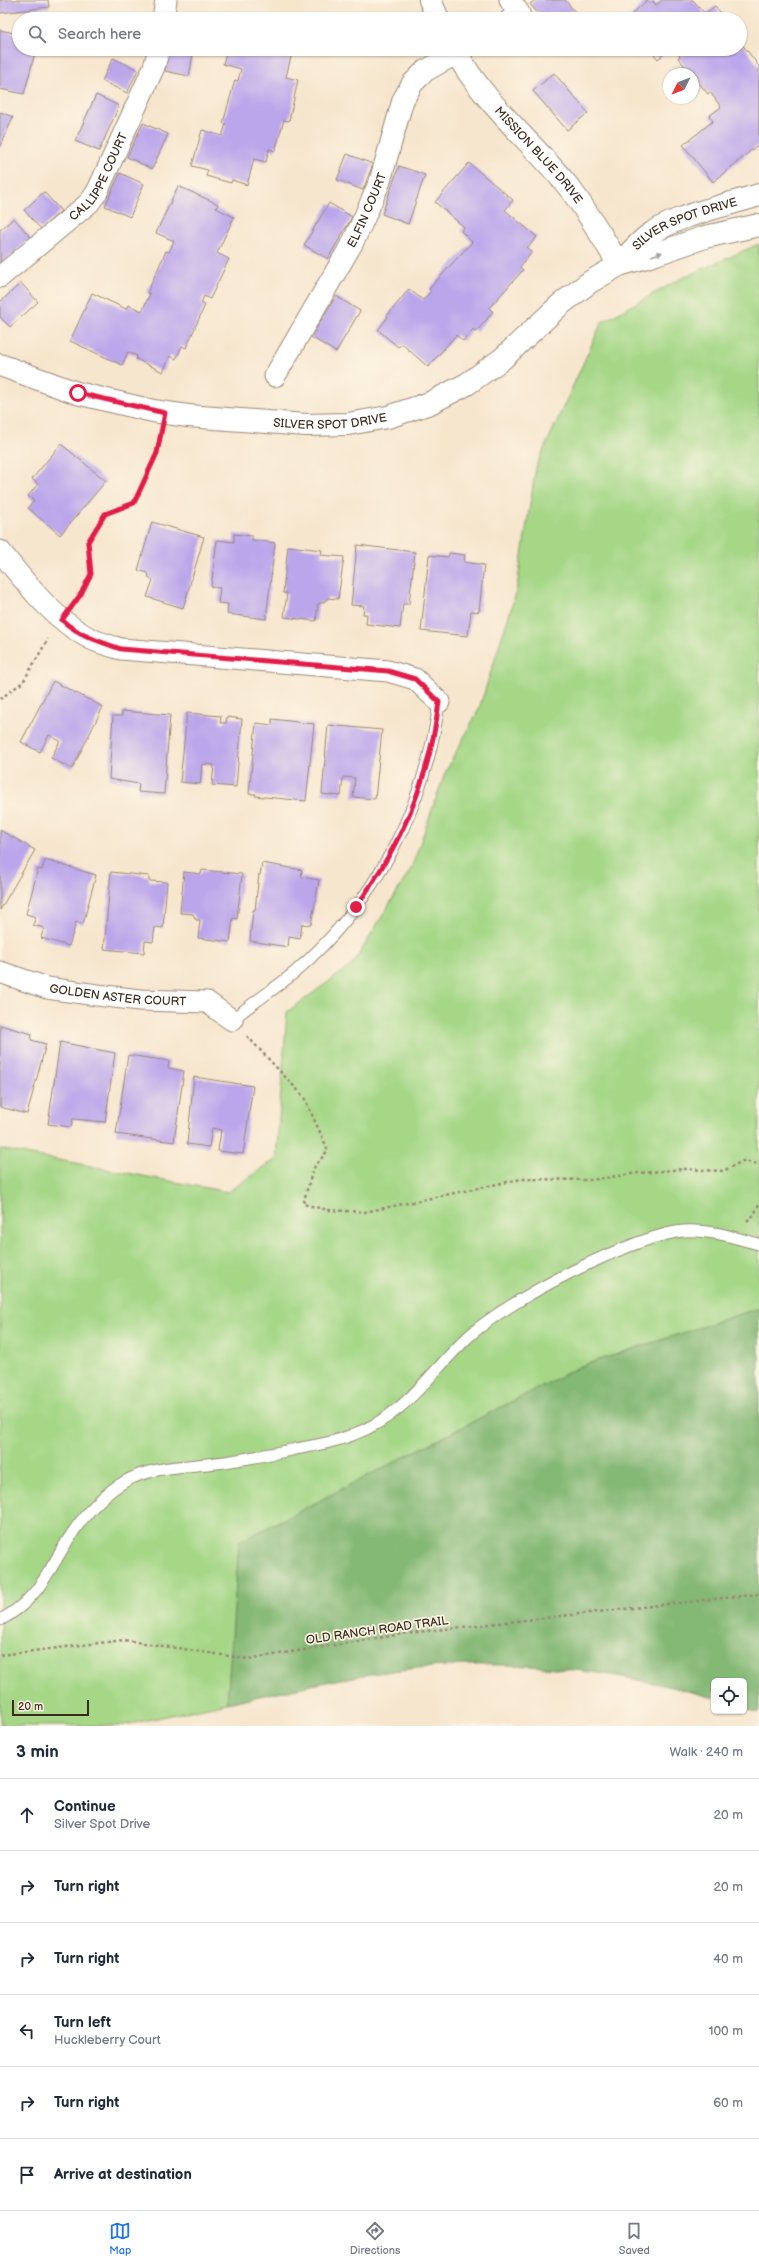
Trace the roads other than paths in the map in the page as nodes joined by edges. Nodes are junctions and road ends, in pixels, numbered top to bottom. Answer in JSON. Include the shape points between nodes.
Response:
{"nodes":[{"id":1,"x":166,"y":0,"type":"edge"},
{"id":2,"x":430,"y":0,"type":"edge"},
{"id":3,"x":510,"y":0,"type":"edge"},
{"id":4,"x":164,"y":12,"type":"edge"},
{"id":5,"x":435,"y":12,"type":"edge"},
{"id":6,"x":519,"y":12,"type":"edge"},
{"id":7,"x":157,"y":56,"type":"edge"},
{"id":8,"x":450,"y":56,"type":"edge"},
{"id":9,"x":461,"y":56,"type":"edge"},
{"id":10,"x":759,"y":195,"type":"edge"},
{"id":11,"x":759,"y":225,"type":"edge"},
{"id":12,"x":619,"y":265,"type":"junction"},
{"id":13,"x":0,"y":277,"type":"edge"},
{"id":14,"x":0,"y":365,"type":"edge"},
{"id":15,"x":275,"y":376,"type":"dead end"},
{"id":16,"x":0,"y":551,"type":"edge"},
{"id":17,"x":439,"y":702,"type":"joint"},
{"id":18,"x":0,"y":972,"type":"edge"},
{"id":19,"x":232,"y":1020,"type":"joint"},
{"id":20,"x":758,"y":1244,"type":"dead end"},
{"id":21,"x":0,"y":1620,"type":"edge"}],
"edges":[{"from":1,"to":4,"type":"street"},
{"from":2,"to":5,"type":"street"},
{"from":3,"to":6,"type":"street"},
{"from":7,"to":13,"type":"street","name":"CALLIPPE COURT","via":[[90,203]]},
{"from":8,"to":15,"type":"street","name":"ELFIN COURT","via":[[425,71],[412,84],[403,100],[386,162],[365,216]]},
{"from":9,"to":12,"type":"street","name":"MISSION BLUE DRIVE","via":[[480,88],[568,186],[593,220]]},
{"from":10,"to":12,"type":"street","name":"SILVER SPOT DRIVE","via":[[654,231]]},
{"from":12,"to":11,"type":"street","name":"SILVER SPOT DRIVE","one_way":true,"via":[[704,237]]},
{"from":12,"to":14,"type":"street","name":"SILVER SPOT DRIVE","via":[[590,282],[561,304],[502,360],[467,384],[423,406],[388,417],[348,424],[306,425],[165,413],[78,393]]},
{"from":16,"to":17,"type":"street","via":[[43,604],[62,620],[90,638],[121,649],[388,671],[415,679]]},
{"from":17,"to":19,"type":"lane","via":[[433,744],[422,783],[406,824],[384,868],[327,942],[295,972]]},
{"from":18,"to":19,"type":"street","name":"GOLDEN ASTER COURT","via":[[47,988],[140,1000],[207,1002]]},
{"from":20,"to":21,"type":"lane","via":[[719,1234],[682,1231],[632,1246],[572,1272],[495,1316],[458,1346],[391,1416],[372,1427],[321,1444],[238,1460],[172,1467],[147,1472],[126,1481],[104,1496],[85,1515],[30,1600]]}]}
